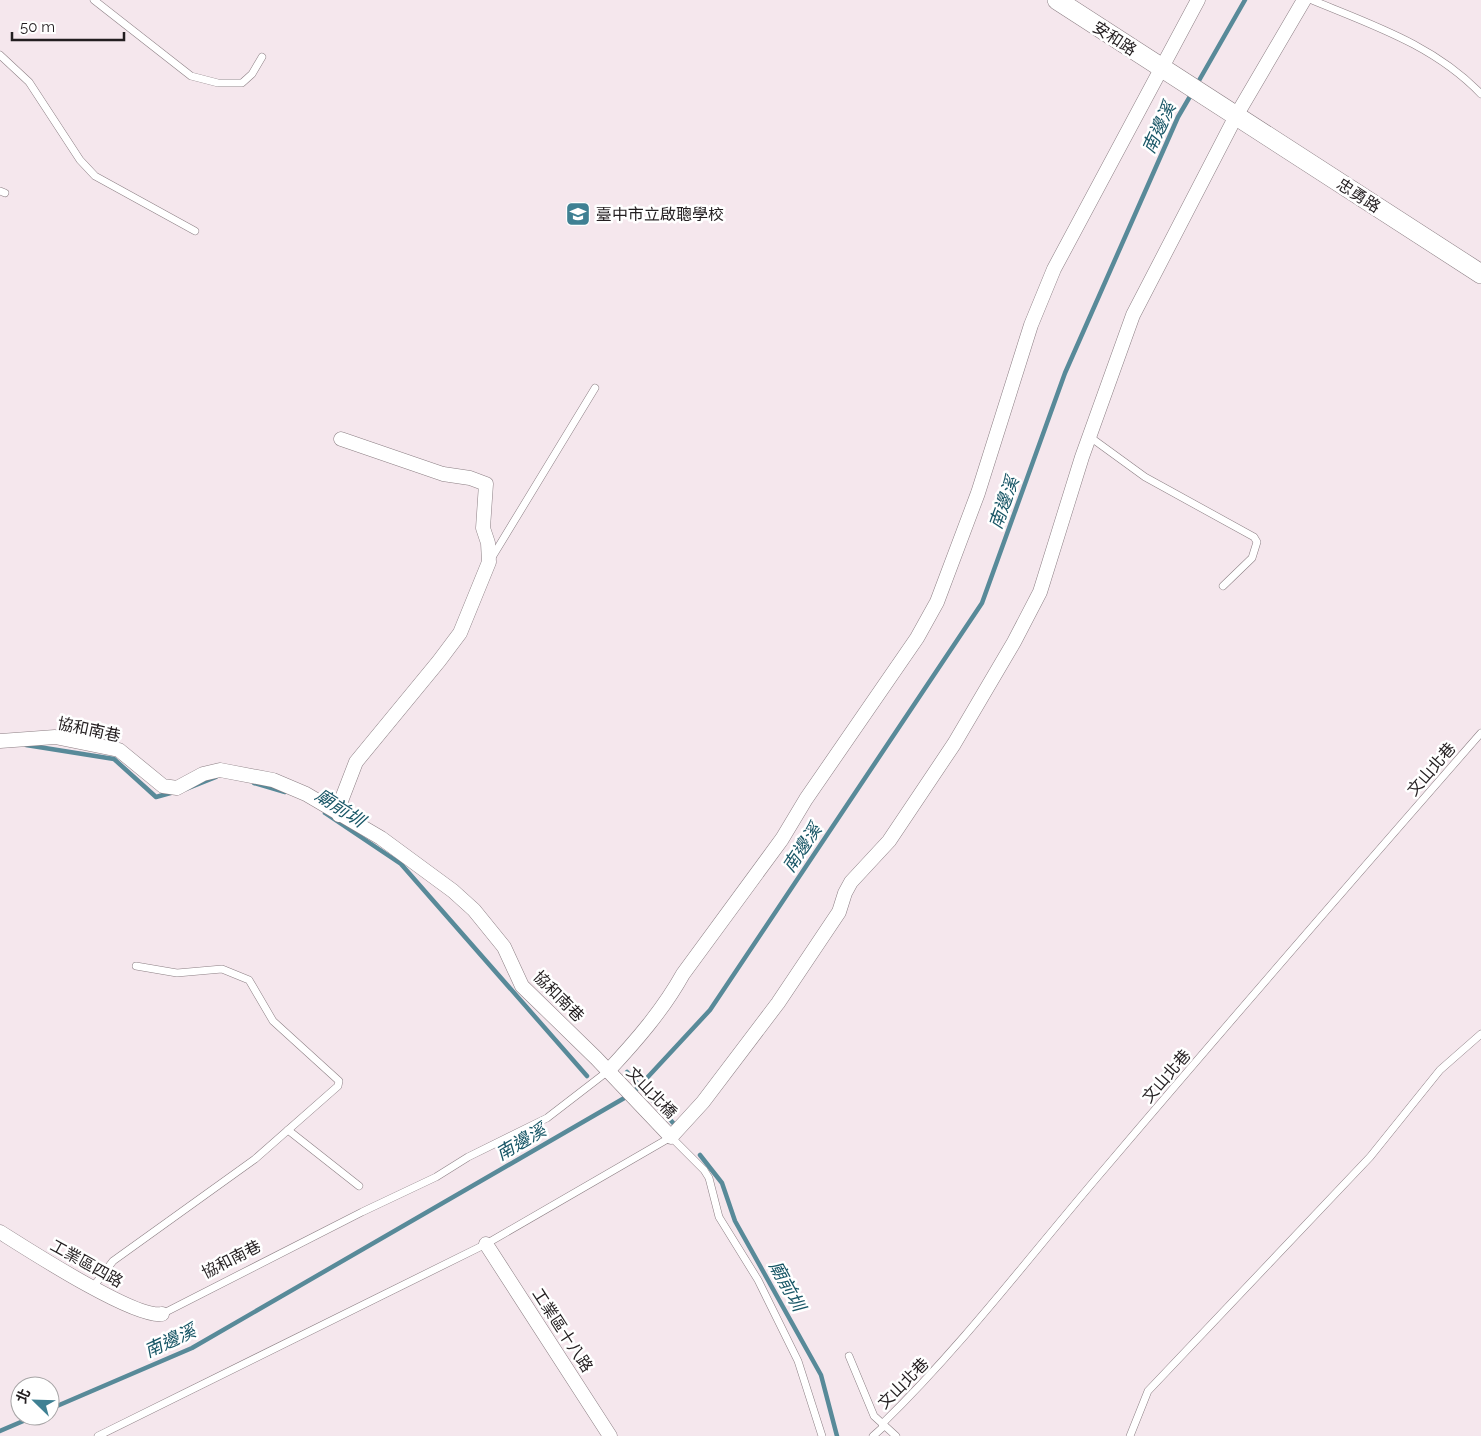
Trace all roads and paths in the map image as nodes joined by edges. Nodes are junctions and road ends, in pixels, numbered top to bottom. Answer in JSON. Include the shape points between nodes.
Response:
{"nodes":[{"id":1,"x":94,"y":0,"type":"edge"},
{"id":2,"x":1057,"y":0,"type":"edge"},
{"id":3,"x":1198,"y":0,"type":"edge"},
{"id":4,"x":1304,"y":0,"type":"edge"},
{"id":5,"x":1312,"y":0,"type":"edge"},
{"id":6,"x":0,"y":55,"type":"edge"},
{"id":7,"x":262,"y":57,"type":"dead end"},
{"id":8,"x":1167,"y":72,"type":"junction"},
{"id":9,"x":1481,"y":94,"type":"edge"},
{"id":10,"x":1236,"y":116,"type":"junction"},
{"id":11,"x":195,"y":231,"type":"dead end"},
{"id":12,"x":1481,"y":274,"type":"edge"},
{"id":13,"x":594,"y":388,"type":"dead end"},
{"id":14,"x":1090,"y":436,"type":"junction"},
{"id":15,"x":341,"y":439,"type":"dead end"},
{"id":16,"x":489,"y":562,"type":"junction"},
{"id":17,"x":1223,"y":586,"type":"dead end"},
{"id":18,"x":1481,"y":733,"type":"edge"},
{"id":19,"x":0,"y":741,"type":"edge"},
{"id":20,"x":339,"y":815,"type":"junction"},
{"id":21,"x":136,"y":966,"type":"dead end"},
{"id":22,"x":1481,"y":1034,"type":"edge"},
{"id":23,"x":608,"y":1071,"type":"junction"},
{"id":24,"x":288,"y":1130,"type":"junction"},
{"id":25,"x":671,"y":1137,"type":"junction"},
{"id":26,"x":359,"y":1186,"type":"dead end"},
{"id":27,"x":0,"y":1232,"type":"edge"},
{"id":28,"x":486,"y":1244,"type":"junction"},
{"id":29,"x":93,"y":1288,"type":"junction"},
{"id":30,"x":162,"y":1314,"type":"joint"},
{"id":31,"x":848,"y":1356,"type":"dead end"},
{"id":32,"x":883,"y":1423,"type":"junction"},
{"id":33,"x":98,"y":1436,"type":"edge"},
{"id":34,"x":610,"y":1436,"type":"edge"},
{"id":35,"x":822,"y":1436,"type":"edge"},
{"id":36,"x":873,"y":1436,"type":"edge"},
{"id":37,"x":896,"y":1436,"type":"edge"},
{"id":38,"x":1130,"y":1436,"type":"edge"}],
"edges":[{"from":1,"to":7,"type":"lane","via":[[191,76],[218,83],[242,83]]},
{"from":2,"to":8,"type":"main road","name":"安和路"},
{"from":3,"to":8,"type":"street"},
{"from":4,"to":10,"type":"street"},
{"from":5,"to":9,"type":"lane","via":[[1416,44],[1466,78]]},
{"from":6,"to":11,"type":"lane","via":[[29,82],[80,160],[95,176]]},
{"from":8,"to":10,"type":"main road","name":"安和路"},
{"from":8,"to":23,"type":"street","via":[[1054,269],[1031,325],[978,493],[937,602],[917,638],[782,839],[683,974],[671,996]]},
{"from":10,"to":12,"type":"main road","name":"忠勇路"},
{"from":10,"to":14,"type":"street","via":[[1133,315]]},
{"from":13,"to":16,"type":"lane"},
{"from":14,"to":17,"type":"lane","via":[[1145,477],[1254,538],[1257,542],[1252,558]]},
{"from":14,"to":25,"type":"street","via":[[1040,592],[986,692],[888,841],[844,892],[839,912],[778,1003],[703,1102]]},
{"from":15,"to":16,"type":"street","via":[[443,474],[486,484],[483,528]]},
{"from":16,"to":20,"type":"street","via":[[460,632],[356,762]]},
{"from":18,"to":32,"type":"lane","name":"文山北巷","via":[[1109,1162],[981,1318],[928,1379]]},
{"from":19,"to":20,"type":"street","name":"協和南巷","via":[[55,738],[119,750],[163,786],[177,788],[203,774],[220,770],[273,780],[306,794]]},
{"from":20,"to":23,"type":"street","name":"協和南巷","via":[[402,852],[474,910],[504,947],[522,986]]},
{"from":21,"to":24,"type":"lane","via":[[177,973],[222,969],[249,980],[272,1021],[339,1081],[338,1086]]},
{"from":22,"to":38,"type":"lane","via":[[1440,1070],[1370,1157],[1148,1391]]},
{"from":23,"to":25,"type":"street","name":"文山北橋"},
{"from":23,"to":30,"type":"lane","name":"協和南巷","via":[[547,1118]]},
{"from":24,"to":26,"type":"lane"},
{"from":24,"to":29,"type":"lane","via":[[255,1159],[113,1261]]},
{"from":25,"to":28,"type":"lane"},
{"from":25,"to":35,"type":"lane","via":[[709,1178],[719,1217],[758,1280],[798,1361]]},
{"from":27,"to":29,"type":"street","name":"工業區四路"},
{"from":28,"to":33,"type":"lane"},
{"from":28,"to":34,"type":"street","name":"工業區十八路"},
{"from":29,"to":30,"type":"street","name":"工業區四路","via":[[147,1314]]},
{"from":31,"to":32,"type":"lane","via":[[874,1416]]},
{"from":32,"to":36,"type":"lane","name":"文山北巷"},
{"from":32,"to":37,"type":"lane"}]}
